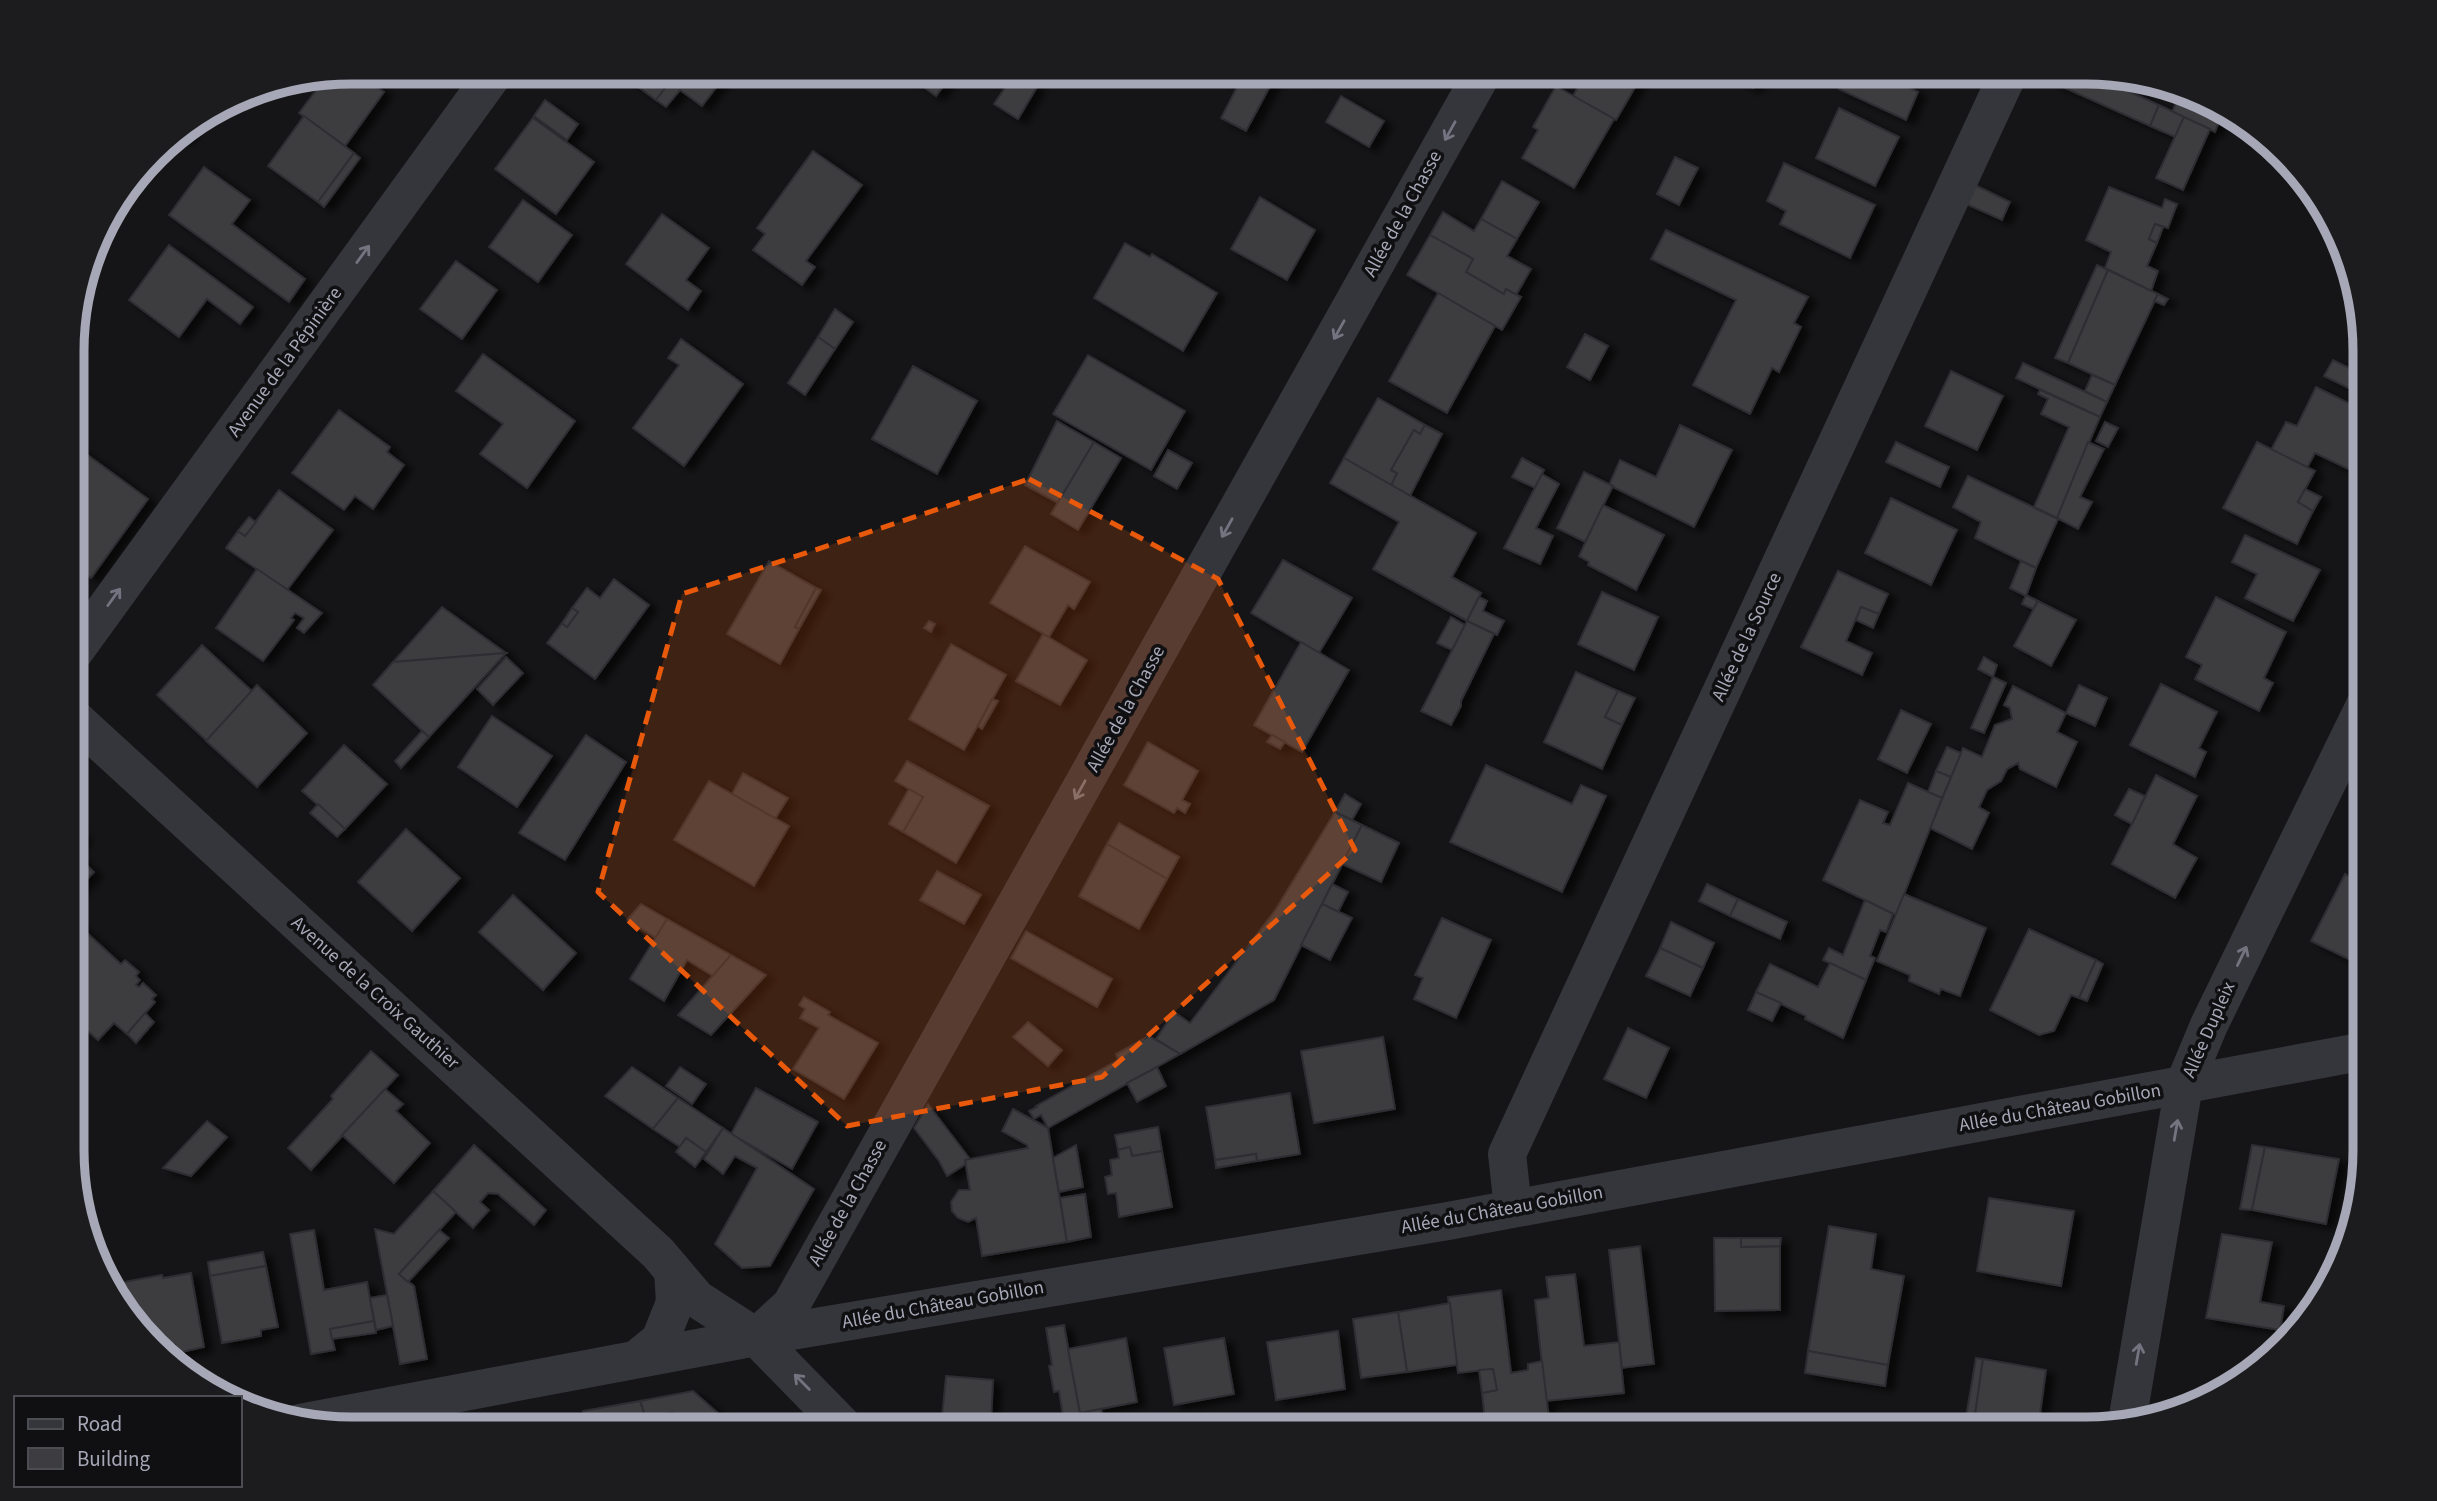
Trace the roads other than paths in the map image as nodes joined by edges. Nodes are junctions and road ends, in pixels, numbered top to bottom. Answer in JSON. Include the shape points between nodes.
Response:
{"nodes":[{"id":1,"x":486,"y":84,"type":"edge"},
{"id":2,"x":1476,"y":84,"type":"edge"},
{"id":3,"x":2003,"y":84,"type":"edge"},
{"id":4,"x":84,"y":638,"type":"edge"},
{"id":5,"x":84,"y":727,"type":"edge"},
{"id":6,"x":2353,"y":730,"type":"edge"},
{"id":7,"x":2353,"y":1053,"type":"edge"},
{"id":8,"x":2184,"y":1085,"type":"junction"},
{"id":9,"x":1513,"y":1208,"type":"junction"},
{"id":10,"x":673,"y":1271,"type":"junction"},
{"id":11,"x":757,"y":1337,"type":"junction"},
{"id":12,"x":637,"y":1359,"type":"junction"},
{"id":13,"x":2128,"y":1414,"type":"edge"},
{"id":14,"x":336,"y":1416,"type":"edge"},
{"id":15,"x":834,"y":1417,"type":"edge"}],
"edges":[{"from":4,"to":1,"type":"street","name":"Avenue de la Pépinière","one_way":true},
{"from":2,"to":11,"type":"street","name":"Allée de la Chasse","one_way":true,"via":[[791,1305]]},
{"from":3,"to":9,"type":"street","name":"Allée de la Source","via":[[1507,1154]]},
{"from":5,"to":10,"type":"street","name":"Avenue de la Croix Gauthier"},
{"from":8,"to":6,"type":"street","name":"Allée Dupleix","one_way":true},
{"from":7,"to":8,"type":"street","name":"Allée du Château Gobillon"},
{"from":8,"to":9,"type":"street","name":"Allée du Château Gobillon"},
{"from":13,"to":8,"type":"street","name":"Allée Dupleix","one_way":true},
{"from":9,"to":11,"type":"street","name":"Allée du Château Gobillon"},
{"from":10,"to":11,"type":"street","name":"Avenue de la Croix Gauthier","via":[[697,1299]]},
{"from":10,"to":12,"type":"street","via":[[675,1301],[660,1340]]},
{"from":11,"to":12,"type":"street","name":"Allée du Château Gobillon"},
{"from":15,"to":11,"type":"street","name":"Avenue de la Croix Gauthier","one_way":true},
{"from":12,"to":14,"type":"street","name":"Allée du Château Gobillon"}]}
